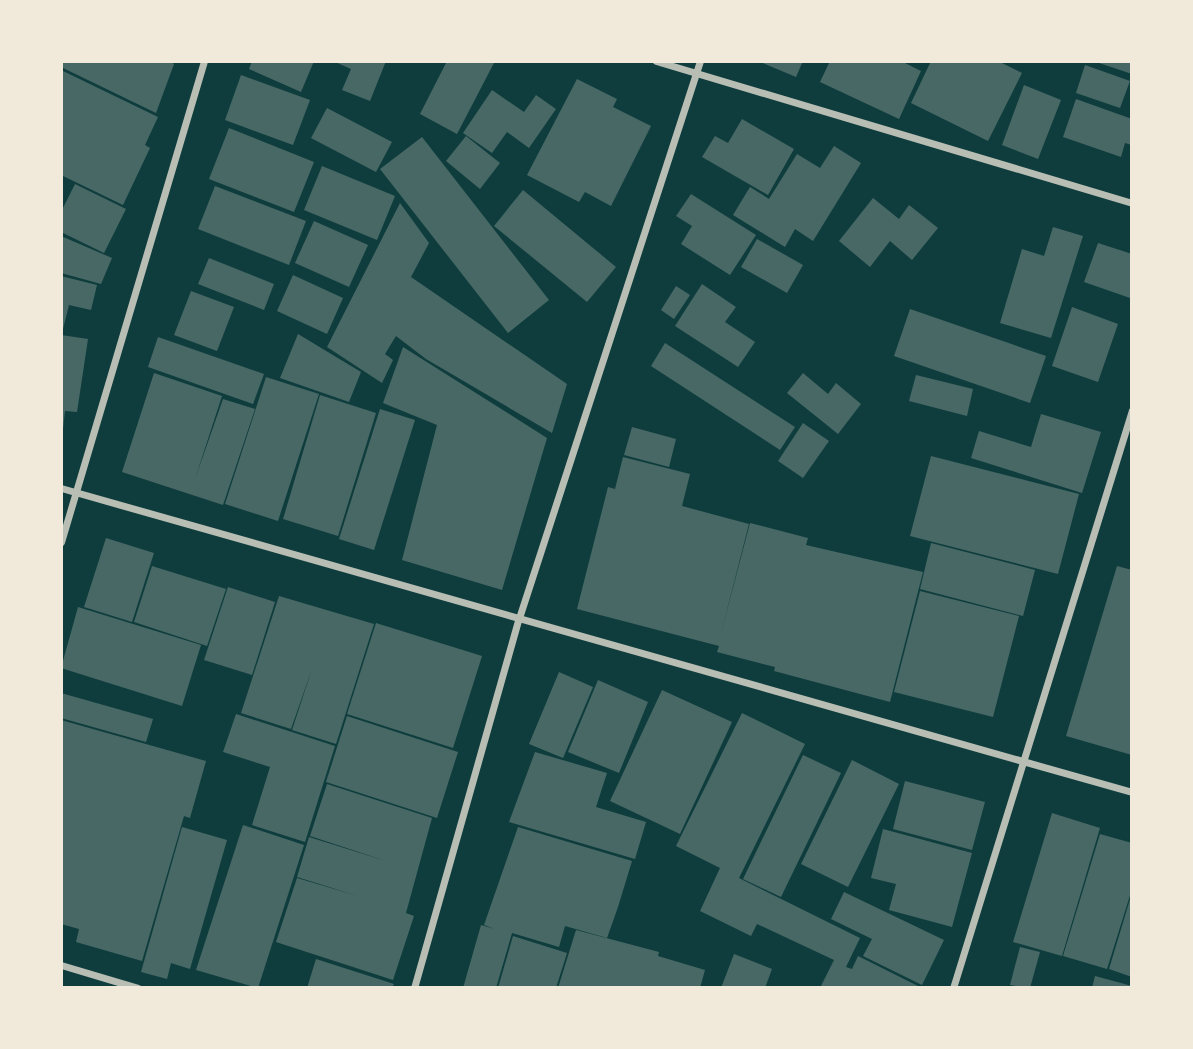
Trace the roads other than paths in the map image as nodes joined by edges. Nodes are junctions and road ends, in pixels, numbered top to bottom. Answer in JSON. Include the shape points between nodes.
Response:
{"nodes":[{"id":1,"x":204,"y":61,"type":"edge"},
{"id":2,"x":656,"y":61,"type":"edge"},
{"id":3,"x":700,"y":61,"type":"edge"},
{"id":4,"x":696,"y":73,"type":"junction"},
{"id":5,"x":1132,"y":203,"type":"edge"},
{"id":6,"x":1132,"y":410,"type":"edge"},
{"id":7,"x":61,"y":488,"type":"edge"},
{"id":8,"x":77,"y":492,"type":"junction"},
{"id":9,"x":61,"y":542,"type":"edge"},
{"id":10,"x":519,"y":618,"type":"junction"},
{"id":11,"x":1023,"y":761,"type":"junction"},
{"id":12,"x":1132,"y":792,"type":"edge"},
{"id":13,"x":61,"y":965,"type":"edge"},
{"id":14,"x":138,"y":988,"type":"edge"},
{"id":15,"x":415,"y":988,"type":"edge"},
{"id":16,"x":953,"y":988,"type":"edge"}],
"edges":[{"from":1,"to":8,"type":"street"},
{"from":2,"to":4,"type":"street"},
{"from":3,"to":4,"type":"street"},
{"from":4,"to":5,"type":"street"},
{"from":4,"to":10,"type":"street"},
{"from":6,"to":11,"type":"street"},
{"from":7,"to":8,"type":"street"},
{"from":8,"to":9,"type":"street"},
{"from":8,"to":10,"type":"street"},
{"from":10,"to":11,"type":"street"},
{"from":10,"to":15,"type":"street"},
{"from":11,"to":12,"type":"street"},
{"from":11,"to":16,"type":"street"},
{"from":13,"to":14,"type":"street"}]}
